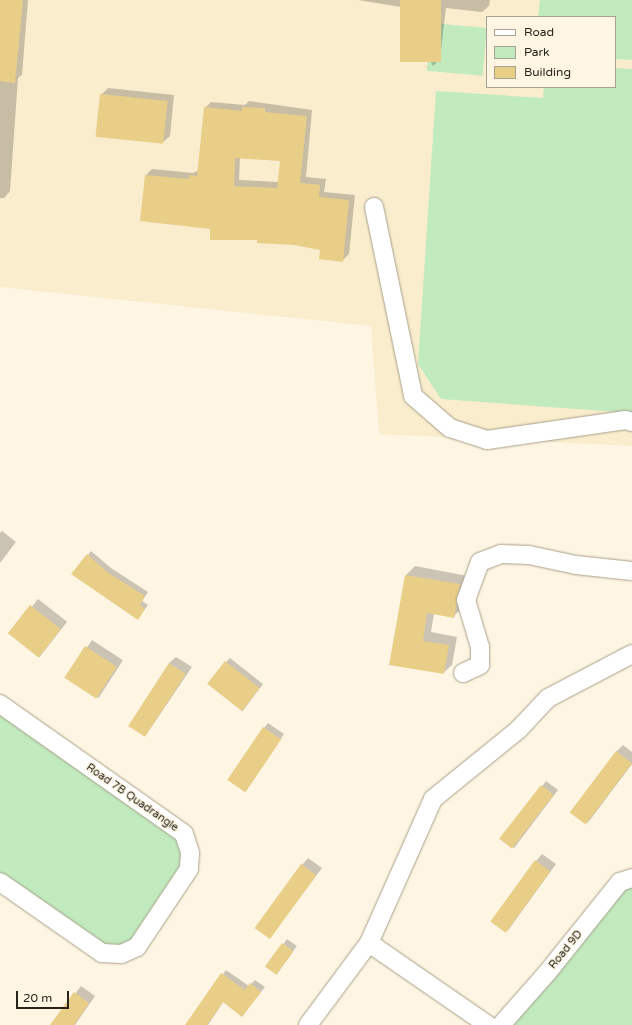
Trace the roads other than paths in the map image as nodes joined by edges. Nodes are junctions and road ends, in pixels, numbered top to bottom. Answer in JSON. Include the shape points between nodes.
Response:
{"nodes":[{"id":1,"x":374,"y":206,"type":"dead end"},
{"id":2,"x":632,"y":422,"type":"edge"},
{"id":3,"x":632,"y":571,"type":"edge"},
{"id":4,"x":632,"y":654,"type":"edge"},
{"id":5,"x":463,"y":673,"type":"dead end"},
{"id":6,"x":0,"y":704,"type":"edge"},
{"id":7,"x":632,"y":878,"type":"edge"},
{"id":8,"x":0,"y":882,"type":"edge"},
{"id":9,"x":368,"y":943,"type":"junction"},
{"id":10,"x":308,"y":1025,"type":"edge"},
{"id":11,"x":488,"y":1025,"type":"edge"},
{"id":12,"x":501,"y":1025,"type":"edge"}],
"edges":[{"from":1,"to":2,"type":"street","via":[[413,396],[450,428],[487,440],[626,420]]},
{"from":3,"to":5,"type":"street","via":[[576,565],[529,555],[501,554],[480,562],[466,600],[480,647],[480,665]]},
{"from":4,"to":9,"type":"street","via":[[548,698],[519,729],[433,799]]},
{"from":6,"to":8,"type":"street","name":"Road 7B Quadrangle","via":[[184,834],[190,854],[189,869],[137,947],[121,954],[102,953]]},
{"from":7,"to":12,"type":"street","name":"Road 9D","via":[[620,882],[548,973]]},
{"from":9,"to":10,"type":"street"},
{"from":9,"to":11,"type":"street"}]}
